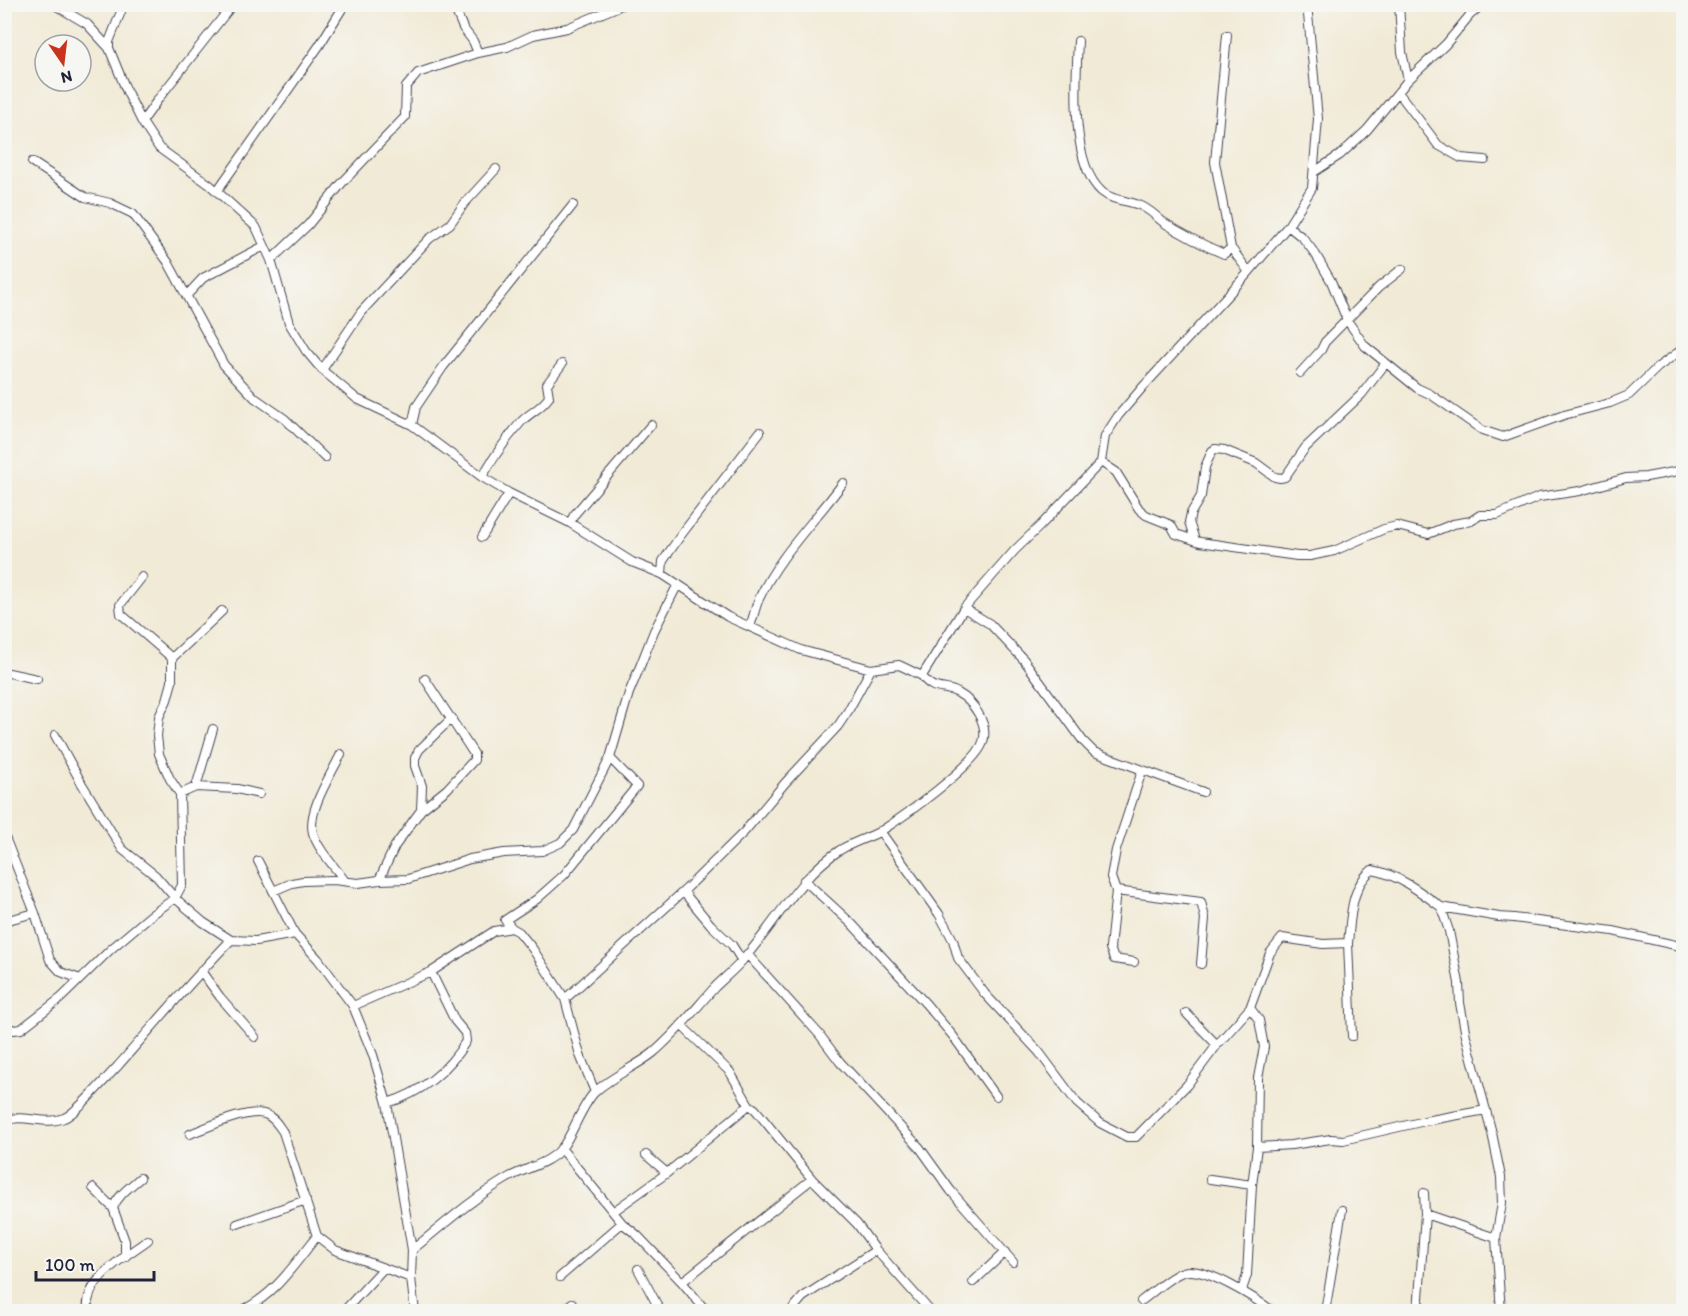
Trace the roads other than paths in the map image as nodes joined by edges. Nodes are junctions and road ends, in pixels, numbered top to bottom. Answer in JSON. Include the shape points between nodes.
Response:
{"nodes":[{"id":1,"x":53,"y":4,"type":"edge"},
{"id":2,"x":124,"y":4,"type":"edge"},
{"id":3,"x":233,"y":4,"type":"edge"},
{"id":4,"x":345,"y":4,"type":"edge"},
{"id":5,"x":453,"y":4,"type":"edge"},
{"id":6,"x":624,"y":4,"type":"edge"},
{"id":7,"x":1307,"y":4,"type":"edge"},
{"id":8,"x":1398,"y":4,"type":"edge"},
{"id":9,"x":1483,"y":4,"type":"edge"},
{"id":10,"x":1227,"y":35,"type":"dead end"},
{"id":11,"x":1078,"y":41,"type":"dead end"},
{"id":12,"x":109,"y":48,"type":"junction"},
{"id":13,"x":478,"y":53,"type":"junction"},
{"id":14,"x":1408,"y":80,"type":"junction"},
{"id":15,"x":1398,"y":92,"type":"junction"},
{"id":16,"x":142,"y":122,"type":"junction"},
{"id":17,"x":1485,"y":160,"type":"dead end"},
{"id":18,"x":32,"y":162,"type":"dead end"},
{"id":19,"x":496,"y":169,"type":"dead end"},
{"id":20,"x":1314,"y":172,"type":"junction"},
{"id":21,"x":217,"y":191,"type":"junction"},
{"id":22,"x":573,"y":205,"type":"dead end"},
{"id":23,"x":1288,"y":226,"type":"junction"},
{"id":24,"x":264,"y":246,"type":"junction"},
{"id":25,"x":1231,"y":248,"type":"junction"},
{"id":26,"x":271,"y":260,"type":"junction"},
{"id":27,"x":1402,"y":269,"type":"dead end"},
{"id":28,"x":1249,"y":272,"type":"junction"},
{"id":29,"x":188,"y":295,"type":"junction"},
{"id":30,"x":1347,"y":320,"type":"junction"},
{"id":31,"x":1683,"y":348,"type":"edge"},
{"id":32,"x":562,"y":364,"type":"dead end"},
{"id":33,"x":1385,"y":364,"type":"junction"},
{"id":34,"x":322,"y":370,"type":"junction"},
{"id":35,"x":1300,"y":374,"type":"dead end"},
{"id":36,"x":412,"y":425,"type":"junction"},
{"id":37,"x":651,"y":425,"type":"dead end"},
{"id":38,"x":760,"y":432,"type":"dead end"},
{"id":39,"x":325,"y":458,"type":"dead end"},
{"id":40,"x":1101,"y":462,"type":"junction"},
{"id":41,"x":1683,"y":470,"type":"edge"},
{"id":42,"x":482,"y":477,"type":"junction"},
{"id":43,"x":843,"y":483,"type":"dead end"},
{"id":44,"x":509,"y":494,"type":"junction"},
{"id":45,"x":570,"y":523,"type":"junction"},
{"id":46,"x":483,"y":537,"type":"dead end"},
{"id":47,"x":1195,"y":540,"type":"junction"},
{"id":48,"x":662,"y":573,"type":"junction"},
{"id":49,"x":142,"y":578,"type":"dead end"},
{"id":50,"x":678,"y":584,"type":"junction"},
{"id":51,"x":964,"y":608,"type":"junction"},
{"id":52,"x":222,"y":611,"type":"dead end"},
{"id":53,"x":750,"y":627,"type":"junction"},
{"id":54,"x":172,"y":658,"type":"junction"},
{"id":55,"x":871,"y":669,"type":"junction"},
{"id":56,"x":4,"y":672,"type":"edge"},
{"id":57,"x":922,"y":676,"type":"junction"},
{"id":58,"x":37,"y":679,"type":"dead end"},
{"id":59,"x":425,"y":679,"type":"dead end"},
{"id":60,"x":452,"y":718,"type":"junction"},
{"id":61,"x":213,"y":729,"type":"dead end"},
{"id":62,"x":56,"y":735,"type":"dead end"},
{"id":63,"x":341,"y":754,"type":"dead end"},
{"id":64,"x":610,"y":758,"type":"junction"},
{"id":65,"x":1142,"y":771,"type":"junction"},
{"id":66,"x":196,"y":787,"type":"junction"},
{"id":67,"x":1203,"y":792,"type":"dead end"},
{"id":68,"x":180,"y":794,"type":"junction"},
{"id":69,"x":259,"y":794,"type":"dead end"},
{"id":70,"x":421,"y":810,"type":"junction"},
{"id":71,"x":880,"y":831,"type":"junction"},
{"id":72,"x":4,"y":835,"type":"edge"},
{"id":73,"x":258,"y":861,"type":"dead end"},
{"id":74,"x":379,"y":880,"type":"junction"},
{"id":75,"x":804,"y":880,"type":"junction"},
{"id":76,"x":345,"y":881,"type":"junction"},
{"id":77,"x":685,"y":890,"type":"junction"},
{"id":78,"x":273,"y":891,"type":"junction"},
{"id":79,"x":1116,"y":891,"type":"junction"},
{"id":80,"x":176,"y":898,"type":"junction"},
{"id":81,"x":1441,"y":907,"type":"junction"},
{"id":82,"x":35,"y":913,"type":"junction"},
{"id":83,"x":4,"y":921,"type":"edge"},
{"id":84,"x":512,"y":928,"type":"junction"},
{"id":85,"x":295,"y":934,"type":"junction"},
{"id":86,"x":231,"y":940,"type":"junction"},
{"id":87,"x":1348,"y":943,"type":"junction"},
{"id":88,"x":1683,"y":947,"type":"edge"},
{"id":89,"x":745,"y":957,"type":"junction"},
{"id":90,"x":1134,"y":962,"type":"dead end"},
{"id":91,"x":1200,"y":963,"type":"dead end"},
{"id":92,"x":201,"y":971,"type":"junction"},
{"id":93,"x":431,"y":972,"type":"junction"},
{"id":94,"x":80,"y":979,"type":"junction"},
{"id":95,"x":565,"y":999,"type":"junction"},
{"id":96,"x":353,"y":1006,"type":"junction"},
{"id":97,"x":1250,"y":1008,"type":"junction"},
{"id":98,"x":1186,"y":1013,"type":"dead end"},
{"id":99,"x":4,"y":1025,"type":"edge"},
{"id":100,"x":681,"y":1025,"type":"junction"},
{"id":101,"x":1352,"y":1036,"type":"dead end"},
{"id":102,"x":255,"y":1037,"type":"dead end"},
{"id":103,"x":1217,"y":1045,"type":"junction"},
{"id":104,"x":595,"y":1092,"type":"junction"},
{"id":105,"x":996,"y":1096,"type":"dead end"},
{"id":106,"x":387,"y":1103,"type":"junction"},
{"id":107,"x":749,"y":1105,"type":"junction"},
{"id":108,"x":1486,"y":1110,"type":"junction"},
{"id":109,"x":4,"y":1121,"type":"edge"},
{"id":110,"x":190,"y":1134,"type":"dead end"},
{"id":111,"x":1257,"y":1147,"type":"junction"},
{"id":112,"x":561,"y":1148,"type":"junction"},
{"id":113,"x":646,"y":1155,"type":"dead end"},
{"id":114,"x":667,"y":1173,"type":"junction"},
{"id":115,"x":140,"y":1178,"type":"dead end"},
{"id":116,"x":812,"y":1179,"type":"junction"},
{"id":117,"x":1210,"y":1179,"type":"dead end"},
{"id":118,"x":1252,"y":1185,"type":"junction"},
{"id":119,"x":93,"y":1188,"type":"dead end"},
{"id":120,"x":1424,"y":1193,"type":"dead end"},
{"id":121,"x":306,"y":1200,"type":"junction"},
{"id":122,"x":113,"y":1208,"type":"junction"},
{"id":123,"x":1342,"y":1210,"type":"dead end"},
{"id":124,"x":614,"y":1211,"type":"junction"},
{"id":125,"x":1425,"y":1214,"type":"junction"},
{"id":126,"x":622,"y":1223,"type":"junction"},
{"id":127,"x":237,"y":1224,"type":"dead end"},
{"id":128,"x":317,"y":1236,"type":"junction"},
{"id":129,"x":1496,"y":1238,"type":"junction"},
{"id":130,"x":147,"y":1240,"type":"dead end"},
{"id":131,"x":412,"y":1250,"type":"junction"},
{"id":132,"x":876,"y":1250,"type":"junction"},
{"id":133,"x":1005,"y":1252,"type":"junction"},
{"id":134,"x":125,"y":1257,"type":"junction"},
{"id":135,"x":1013,"y":1262,"type":"dead end"},
{"id":136,"x":383,"y":1269,"type":"junction"},
{"id":137,"x":638,"y":1269,"type":"dead end"},
{"id":138,"x":560,"y":1277,"type":"dead end"},
{"id":139,"x":411,"y":1278,"type":"junction"},
{"id":140,"x":682,"y":1282,"type":"junction"},
{"id":141,"x":973,"y":1282,"type":"dead end"},
{"id":142,"x":1242,"y":1290,"type":"junction"},
{"id":143,"x":1141,"y":1301,"type":"dead end"},
{"id":144,"x":572,"y":1303,"type":"dead end"},
{"id":145,"x":88,"y":1311,"type":"edge"},
{"id":146,"x":238,"y":1311,"type":"edge"},
{"id":147,"x":343,"y":1311,"type":"edge"},
{"id":148,"x":416,"y":1311,"type":"edge"},
{"id":149,"x":562,"y":1311,"type":"edge"},
{"id":150,"x":661,"y":1311,"type":"edge"},
{"id":151,"x":707,"y":1311,"type":"edge"},
{"id":152,"x":790,"y":1311,"type":"edge"},
{"id":153,"x":931,"y":1311,"type":"edge"},
{"id":154,"x":1274,"y":1311,"type":"edge"},
{"id":155,"x":1325,"y":1311,"type":"edge"},
{"id":156,"x":1418,"y":1311,"type":"edge"},
{"id":157,"x":1501,"y":1311,"type":"edge"}],
"edges":[{"from":1,"to":12,"type":"street","via":[[87,24]]},
{"from":2,"to":12,"type":"street"},
{"from":3,"to":16,"type":"street"},
{"from":4,"to":21,"type":"street"},
{"from":5,"to":13,"type":"street"},
{"from":6,"to":13,"type":"street","via":[[567,28]]},
{"from":7,"to":20,"type":"street","via":[[1318,119]]},
{"from":8,"to":14,"type":"street"},
{"from":9,"to":14,"type":"street"},
{"from":10,"to":25,"type":"street","via":[[1215,162]]},
{"from":11,"to":25,"type":"street","via":[[1075,91],[1079,138],[1089,175],[1110,197],[1143,206],[1207,247],[1224,254]]},
{"from":12,"to":16,"type":"street"},
{"from":13,"to":26,"type":"street","via":[[418,73],[406,87],[405,117],[308,225]]},
{"from":14,"to":15,"type":"street"},
{"from":15,"to":17,"type":"street","via":[[1438,145],[1461,158]]},
{"from":15,"to":20,"type":"street","via":[[1340,155]]},
{"from":16,"to":21,"type":"street","via":[[159,148]]},
{"from":18,"to":29,"type":"street","via":[[85,197],[133,214]]},
{"from":19,"to":34,"type":"street","via":[[450,224],[429,239],[361,312]]},
{"from":20,"to":23,"type":"street","via":[[1312,188]]},
{"from":21,"to":24,"type":"street","via":[[256,227]]},
{"from":22,"to":36,"type":"street","via":[[443,367],[417,407]]},
{"from":23,"to":28,"type":"street"},
{"from":23,"to":30,"type":"street","via":[[1304,238],[1316,255]]},
{"from":24,"to":26,"type":"street"},
{"from":24,"to":29,"type":"street","via":[[203,278]]},
{"from":25,"to":28,"type":"street"},
{"from":26,"to":34,"type":"street","via":[[290,323]]},
{"from":27,"to":30,"type":"street"},
{"from":28,"to":40,"type":"street","via":[[1118,416],[1105,436]]},
{"from":29,"to":39,"type":"street","via":[[224,365],[255,398],[285,419]]},
{"from":30,"to":33,"type":"street","via":[[1365,346]]},
{"from":30,"to":35,"type":"street"},
{"from":31,"to":33,"type":"street","via":[[1629,395],[1503,437],[1482,430]]},
{"from":32,"to":42,"type":"street","via":[[547,384],[549,397],[542,407],[523,420]]},
{"from":33,"to":47,"type":"street","via":[[1362,394],[1305,448],[1285,477],[1275,477],[1248,459],[1224,450],[1212,451],[1205,467],[1201,496],[1189,522]]},
{"from":34,"to":36,"type":"street","via":[[357,399]]},
{"from":36,"to":42,"type":"street"},
{"from":37,"to":45,"type":"street"},
{"from":38,"to":48,"type":"street","via":[[681,535],[663,561]]},
{"from":40,"to":47,"type":"street","via":[[1116,472],[1146,515],[1171,525],[1176,534]]},
{"from":40,"to":51,"type":"street"},
{"from":41,"to":47,"type":"street","via":[[1539,497],[1497,515],[1480,515],[1428,534],[1397,526],[1384,529],[1320,555],[1280,554]]},
{"from":42,"to":44,"type":"street"},
{"from":43,"to":53,"type":"street","via":[[772,576]]},
{"from":44,"to":45,"type":"street"},
{"from":44,"to":46,"type":"street"},
{"from":45,"to":48,"type":"street","via":[[632,562]]},
{"from":48,"to":50,"type":"street"},
{"from":49,"to":54,"type":"street","via":[[120,605],[121,614]]},
{"from":50,"to":53,"type":"street"},
{"from":50,"to":64,"type":"street","via":[[637,674]]},
{"from":51,"to":57,"type":"street"},
{"from":51,"to":65,"type":"street","via":[[990,624],[1024,660],[1094,752]]},
{"from":52,"to":54,"type":"street"},
{"from":53,"to":55,"type":"street","via":[[801,650]]},
{"from":54,"to":68,"type":"street","via":[[172,682],[159,717],[157,736],[159,754]]},
{"from":55,"to":57,"type":"street","via":[[899,665]]},
{"from":55,"to":77,"type":"street","via":[[838,726],[762,813]]},
{"from":56,"to":58,"type":"street"},
{"from":57,"to":71,"type":"street","via":[[931,686],[957,692],[974,708],[981,720],[983,742],[961,769]]},
{"from":59,"to":60,"type":"street"},
{"from":60,"to":70,"type":"street","via":[[415,758],[422,786]]},
{"from":60,"to":70,"type":"street","via":[[474,760]]},
{"from":61,"to":66,"type":"street"},
{"from":62,"to":80,"type":"street","via":[[122,849]]},
{"from":63,"to":76,"type":"street","via":[[311,816],[317,843]]},
{"from":64,"to":74,"type":"street","via":[[573,830],[550,849],[470,859],[408,879]]},
{"from":64,"to":84,"type":"street","via":[[637,786],[564,875],[505,920]]},
{"from":65,"to":67,"type":"street"},
{"from":65,"to":79,"type":"street","via":[[1116,849],[1111,877]]},
{"from":66,"to":68,"type":"street"},
{"from":66,"to":69,"type":"street"},
{"from":68,"to":80,"type":"street","via":[[182,885]]},
{"from":70,"to":74,"type":"street","via":[[395,846]]},
{"from":71,"to":75,"type":"street","via":[[840,850]]},
{"from":71,"to":103,"type":"street","via":[[939,914],[958,958],[1077,1103],[1100,1123],[1127,1137],[1136,1137],[1187,1084]]},
{"from":72,"to":82,"type":"street"},
{"from":73,"to":78,"type":"street"},
{"from":74,"to":76,"type":"street"},
{"from":75,"to":89,"type":"street"},
{"from":75,"to":105,"type":"street","via":[[852,924],[926,1004]]},
{"from":76,"to":78,"type":"street","via":[[303,881]]},
{"from":77,"to":89,"type":"street","via":[[711,925]]},
{"from":77,"to":95,"type":"street"},
{"from":78,"to":85,"type":"street"},
{"from":79,"to":90,"type":"street","via":[[1110,948],[1114,959]]},
{"from":79,"to":91,"type":"street","via":[[1201,902],[1205,918]]},
{"from":80,"to":86,"type":"street"},
{"from":80,"to":94,"type":"street","via":[[150,916]]},
{"from":81,"to":87,"type":"street","via":[[1411,887],[1372,870],[1354,896]]},
{"from":81,"to":88,"type":"street","via":[[1613,931]]},
{"from":81,"to":108,"type":"street","via":[[1451,941],[1466,1036]]},
{"from":82,"to":83,"type":"street"},
{"from":82,"to":94,"type":"street","via":[[50,960],[61,972]]},
{"from":84,"to":93,"type":"street","via":[[494,931]]},
{"from":84,"to":95,"type":"street","via":[[532,948]]},
{"from":85,"to":86,"type":"street","via":[[256,941]]},
{"from":85,"to":96,"type":"street"},
{"from":86,"to":92,"type":"street"},
{"from":87,"to":97,"type":"street","via":[[1282,938],[1270,953]]},
{"from":87,"to":101,"type":"street"},
{"from":89,"to":100,"type":"street"},
{"from":89,"to":133,"type":"street","via":[[920,1148],[951,1191]]},
{"from":92,"to":102,"type":"street"},
{"from":92,"to":109,"type":"street","via":[[96,1090],[64,1118]]},
{"from":93,"to":96,"type":"street"},
{"from":93,"to":106,"type":"street","via":[[466,1041],[426,1085]]},
{"from":94,"to":99,"type":"street","via":[[21,1029]]},
{"from":95,"to":104,"type":"street"},
{"from":96,"to":106,"type":"street"},
{"from":97,"to":103,"type":"street"},
{"from":97,"to":111,"type":"street","via":[[1259,1020],[1264,1047],[1258,1078]]},
{"from":98,"to":103,"type":"street"},
{"from":100,"to":104,"type":"street","via":[[653,1053]]},
{"from":100,"to":107,"type":"street","via":[[730,1072]]},
{"from":104,"to":112,"type":"street"},
{"from":106,"to":131,"type":"street"},
{"from":107,"to":114,"type":"street"},
{"from":107,"to":116,"type":"street"},
{"from":108,"to":111,"type":"street","via":[[1343,1140]]},
{"from":108,"to":129,"type":"street","via":[[1501,1177],[1502,1203]]},
{"from":110,"to":121,"type":"street","via":[[244,1115],[266,1114],[283,1132]]},
{"from":111,"to":118,"type":"street"},
{"from":112,"to":124,"type":"street"},
{"from":112,"to":131,"type":"street","via":[[546,1161],[486,1192]]},
{"from":113,"to":114,"type":"street"},
{"from":114,"to":124,"type":"street"},
{"from":115,"to":122,"type":"street"},
{"from":116,"to":132,"type":"street","via":[[857,1224]]},
{"from":116,"to":140,"type":"street"},
{"from":117,"to":118,"type":"street"},
{"from":118,"to":142,"type":"street","via":[[1247,1275]]},
{"from":119,"to":122,"type":"street"},
{"from":120,"to":125,"type":"street"},
{"from":121,"to":127,"type":"street"},
{"from":121,"to":128,"type":"street"},
{"from":122,"to":134,"type":"street","via":[[125,1241]]},
{"from":123,"to":155,"type":"street"},
{"from":124,"to":126,"type":"street"},
{"from":125,"to":129,"type":"street"},
{"from":125,"to":156,"type":"street"},
{"from":126,"to":138,"type":"street"},
{"from":126,"to":140,"type":"street"},
{"from":128,"to":136,"type":"street","via":[[335,1250]]},
{"from":128,"to":146,"type":"street","via":[[270,1293]]},
{"from":129,"to":157,"type":"street"},
{"from":130,"to":134,"type":"street"},
{"from":131,"to":139,"type":"street"},
{"from":132,"to":152,"type":"street","via":[[811,1291]]},
{"from":132,"to":153,"type":"street"},
{"from":133,"to":135,"type":"street"},
{"from":133,"to":141,"type":"street"},
{"from":134,"to":145,"type":"street","via":[[96,1281],[86,1301]]},
{"from":136,"to":139,"type":"street"},
{"from":136,"to":147,"type":"street"},
{"from":137,"to":150,"type":"street"},
{"from":139,"to":148,"type":"street"},
{"from":140,"to":151,"type":"street"},
{"from":142,"to":143,"type":"street","via":[[1185,1271]]},
{"from":142,"to":154,"type":"street"},
{"from":144,"to":149,"type":"street"}]}
